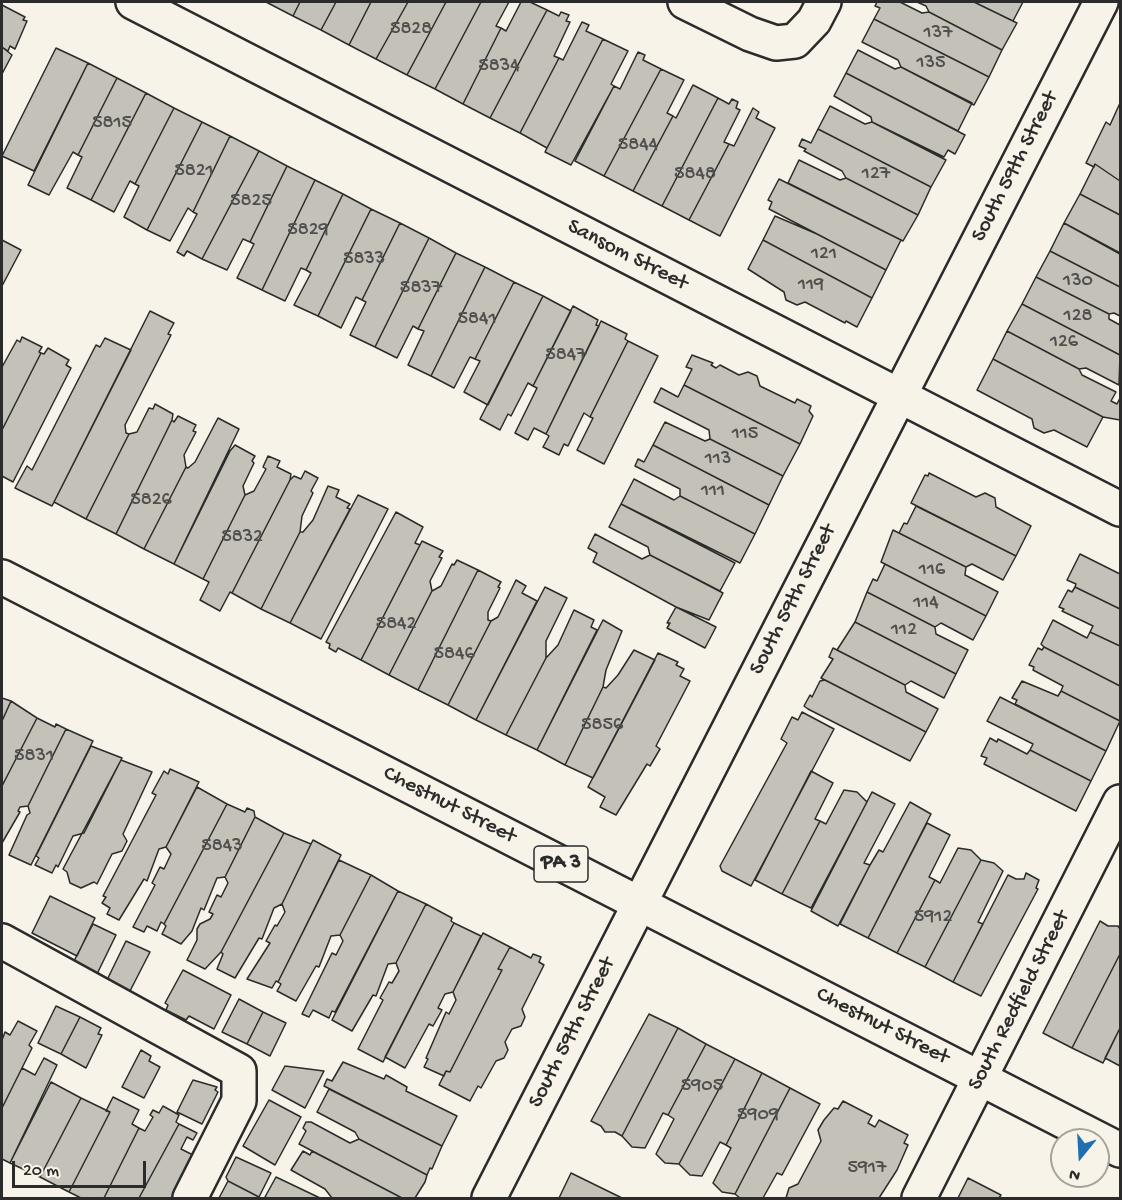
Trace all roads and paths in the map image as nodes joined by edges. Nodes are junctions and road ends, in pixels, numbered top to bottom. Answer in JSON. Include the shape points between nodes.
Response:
{"nodes":[{"id":1,"x":133,"y":2,"type":"edge"},
{"id":2,"x":685,"y":2,"type":"edge"},
{"id":3,"x":824,"y":2,"type":"edge"},
{"id":4,"x":1101,"y":2,"type":"edge"},
{"id":5,"x":898,"y":396,"type":"junction"},
{"id":6,"x":1120,"y":509,"type":"edge"},
{"id":7,"x":2,"y":578,"type":"edge"},
{"id":8,"x":1120,"y":802,"type":"edge"},
{"id":9,"x":639,"y":904,"type":"junction"},
{"id":10,"x":2,"y":941,"type":"edge"},
{"id":11,"x":981,"y":1078,"type":"junction"},
{"id":12,"x":1120,"y":1150,"type":"edge"},
{"id":13,"x":190,"y":1198,"type":"edge"},
{"id":14,"x":489,"y":1198,"type":"edge"},
{"id":15,"x":919,"y":1198,"type":"edge"}],
"edges":[{"from":1,"to":5,"type":"street","name":"Sansom Street"},
{"from":2,"to":3,"type":"street","via":[[776,43],[795,41],[814,21]]},
{"from":4,"to":5,"type":"street","name":"South 59th Street"},
{"from":5,"to":6,"type":"street","name":"Sansom Street"},
{"from":5,"to":9,"type":"street","name":"South 59th Street"},
{"from":7,"to":9,"type":"street","name":"Chestnut Street","number":"PA 3"},
{"from":8,"to":11,"type":"street","name":"South Redfield Street"},
{"from":9,"to":11,"type":"street","name":"Chestnut Street","number":"PA 3"},
{"from":9,"to":14,"type":"street","name":"South 59th Street"},
{"from":10,"to":13,"type":"street","via":[[239,1071],[239,1101]]},
{"from":11,"to":12,"type":"street","name":"Chestnut Street","number":"PA 3"},
{"from":11,"to":15,"type":"street","name":"South Redfield Street"}]}
